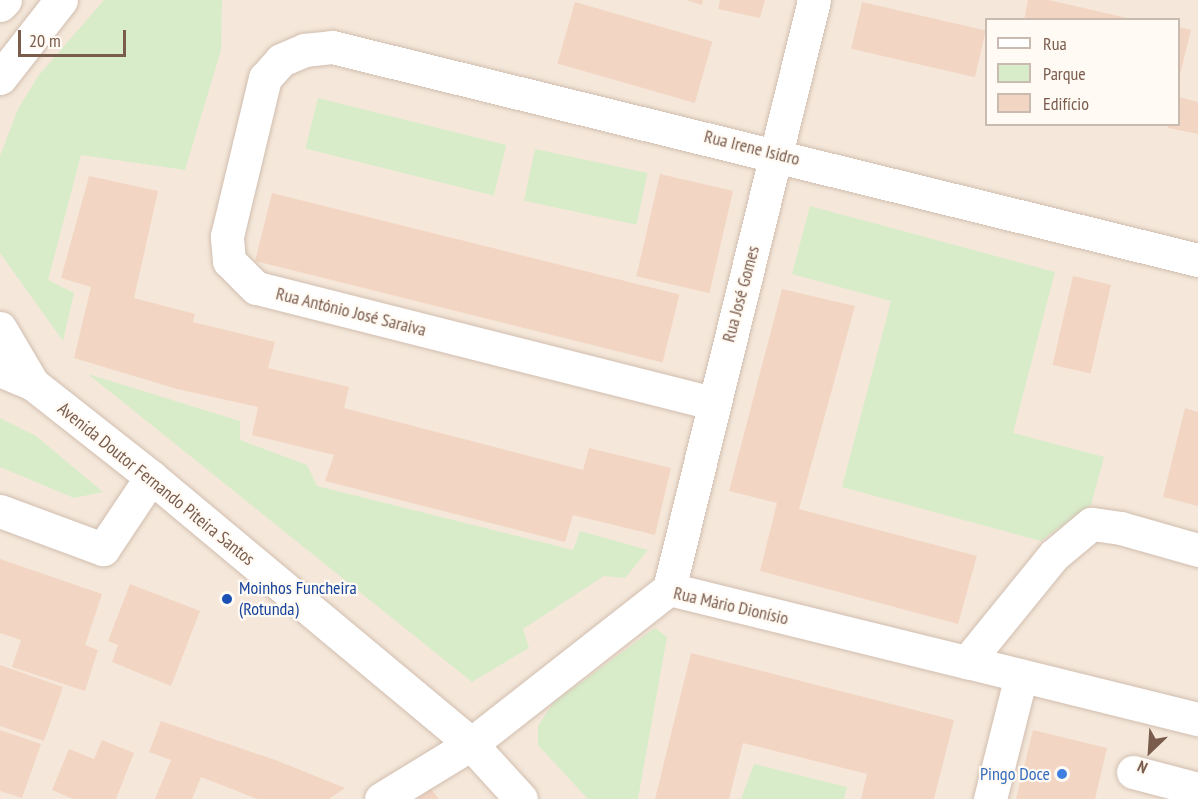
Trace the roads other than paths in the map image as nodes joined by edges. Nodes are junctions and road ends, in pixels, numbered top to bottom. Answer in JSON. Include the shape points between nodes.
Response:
{"nodes":[{"id":1,"x":5,"y":0,"type":"edge"},
{"id":2,"x":61,"y":0,"type":"edge"},
{"id":3,"x":814,"y":0,"type":"edge"},
{"id":4,"x":0,"y":5,"type":"edge"},
{"id":5,"x":304,"y":50,"type":"joint"},
{"id":6,"x":0,"y":78,"type":"edge"},
{"id":7,"x":778,"y":154,"type":"junction"},
{"id":8,"x":1198,"y":260,"type":"edge"},
{"id":9,"x":0,"y":328,"type":"edge"},
{"id":10,"x":0,"y":370,"type":"edge"},
{"id":11,"x":33,"y":384,"type":"junction"},
{"id":12,"x":712,"y":403,"type":"junction"},
{"id":13,"x":151,"y":477,"type":"junction"},
{"id":14,"x":0,"y":511,"type":"edge"},
{"id":15,"x":1198,"y":550,"type":"edge"},
{"id":16,"x":669,"y":589,"type":"junction"},
{"id":17,"x":967,"y":662,"type":"junction"},
{"id":18,"x":1021,"y":676,"type":"junction"},
{"id":19,"x":1198,"y":719,"type":"edge"},
{"id":20,"x":471,"y":744,"type":"junction"},
{"id":21,"x":1133,"y":772,"type":"dead end"},
{"id":22,"x":1198,"y":789,"type":"edge"},
{"id":23,"x":381,"y":799,"type":"edge"},
{"id":24,"x":521,"y":799,"type":"edge"},
{"id":25,"x":990,"y":799,"type":"edge"}],
"edges":[{"from":1,"to":4,"type":"street"},
{"from":2,"to":6,"type":"street"},
{"from":3,"to":7,"type":"street","name":"Rua José Gomes"},
{"from":5,"to":7,"type":"street","name":"Rua Irene Isidro","via":[[332,47]]},
{"from":5,"to":12,"type":"street","name":"Rua António José Saraiva","via":[[281,60],[264,78],[227,236],[229,261],[256,288]]},
{"from":7,"to":8,"type":"street","name":"Rua Irene Isidro"},
{"from":7,"to":12,"type":"street","name":"Rua José Gomes"},
{"from":9,"to":11,"type":"street"},
{"from":10,"to":11,"type":"street"},
{"from":11,"to":13,"type":"street","name":"Avenida Doutor Fernando Piteira Santos"},
{"from":12,"to":16,"type":"street","name":"Rua José Gomes"},
{"from":13,"to":14,"type":"street","via":[[103,549]]},
{"from":13,"to":20,"type":"street","name":"Avenida Doutor Fernando Piteira Santos"},
{"from":15,"to":17,"type":"street","via":[[1121,528],[1091,524],[1054,555]]},
{"from":16,"to":17,"type":"street","name":"Rua Mário Dionísio"},
{"from":16,"to":20,"type":"street","name":"Rua Mário Dionísio"},
{"from":17,"to":18,"type":"street","name":"Rua Mário Dionísio"},
{"from":18,"to":19,"type":"street","name":"Rua Mário Dionísio"},
{"from":18,"to":25,"type":"street"},
{"from":20,"to":23,"type":"street","name":"Rua Mário Dionísio"},
{"from":20,"to":24,"type":"street","name":"Avenida Doutor Fernando Piteira Santos"},
{"from":21,"to":22,"type":"street"}]}
